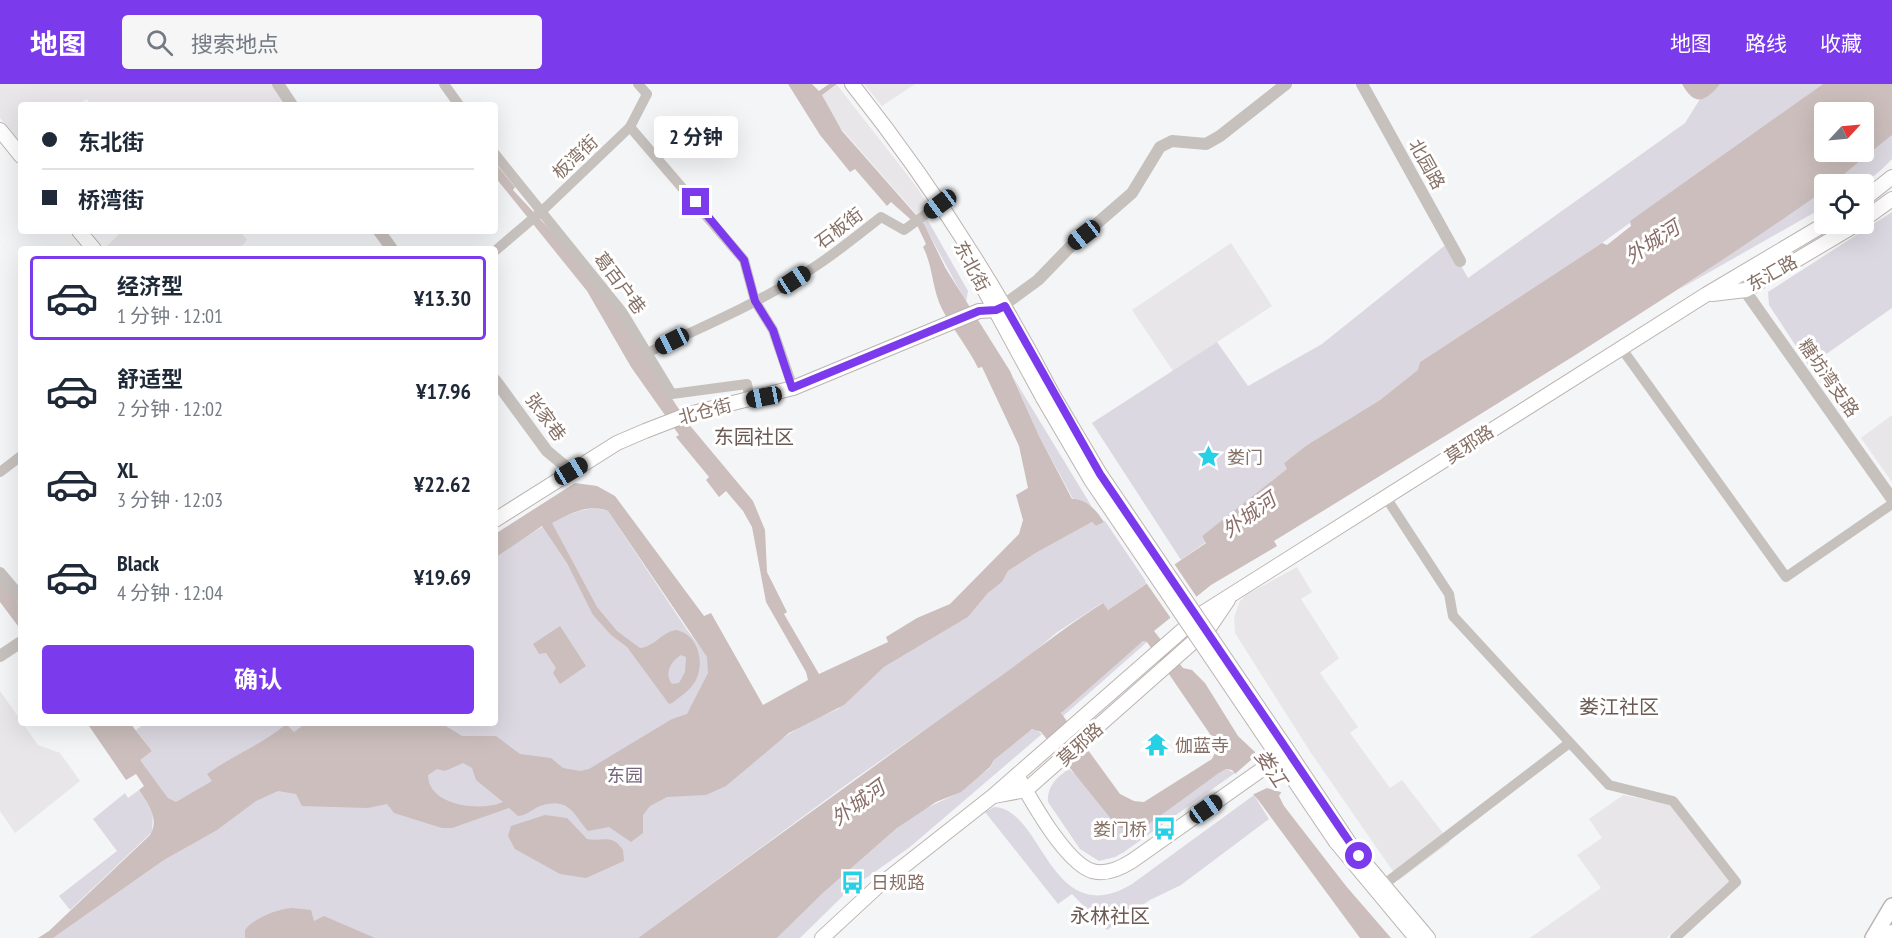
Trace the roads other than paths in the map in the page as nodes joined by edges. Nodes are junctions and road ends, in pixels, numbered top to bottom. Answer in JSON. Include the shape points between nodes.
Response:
{"nodes":[{"id":1,"x":278,"y":84,"type":"edge"},
{"id":2,"x":444,"y":84,"type":"edge"},
{"id":3,"x":638,"y":84,"type":"edge"},
{"id":4,"x":852,"y":84,"type":"edge"},
{"id":5,"x":1286,"y":84,"type":"edge"},
{"id":6,"x":1362,"y":84,"type":"edge"},
{"id":7,"x":290,"y":102,"type":"edge"},
{"id":8,"x":457,"y":102,"type":"edge"},
{"id":9,"x":630,"y":127,"type":"junction"},
{"id":10,"x":0,"y":130,"type":"edge"},
{"id":11,"x":18,"y":152,"type":"edge"},
{"id":12,"x":498,"y":158,"type":"edge"},
{"id":13,"x":1892,"y":177,"type":"edge"},
{"id":14,"x":1874,"y":191,"type":"edge"},
{"id":15,"x":1892,"y":199,"type":"edge"},
{"id":16,"x":940,"y":204,"type":"junction"},
{"id":17,"x":540,"y":212,"type":"junction"},
{"id":18,"x":1874,"y":212,"type":"edge"},
{"id":19,"x":1814,"y":231,"type":"edge"},
{"id":20,"x":82,"y":234,"type":"edge"},
{"id":21,"x":1839,"y":234,"type":"edge"},
{"id":22,"x":92,"y":246,"type":"edge"},
{"id":23,"x":498,"y":249,"type":"edge"},
{"id":24,"x":1460,"y":261,"type":"dead end"},
{"id":25,"x":1736,"y":278,"type":"junction"},
{"id":26,"x":1746,"y":290,"type":"junction"},
{"id":27,"x":1707,"y":294,"type":"junction"},
{"id":28,"x":755,"y":301,"type":"junction"},
{"id":29,"x":1000,"y":308,"type":"junction"},
{"id":30,"x":1622,"y":349,"type":"junction"},
{"id":31,"x":647,"y":353,"type":"junction"},
{"id":32,"x":498,"y":384,"type":"edge"},
{"id":33,"x":792,"y":388,"type":"junction"},
{"id":34,"x":750,"y":399,"type":"junction"},
{"id":35,"x":18,"y":458,"type":"edge"},
{"id":36,"x":571,"y":471,"type":"junction"},
{"id":37,"x":0,"y":472,"type":"edge"},
{"id":38,"x":1387,"y":498,"type":"junction"},
{"id":39,"x":1892,"y":499,"type":"edge"},
{"id":40,"x":1892,"y":504,"type":"edge"},
{"id":41,"x":498,"y":518,"type":"edge"},
{"id":42,"x":0,"y":573,"type":"edge"},
{"id":43,"x":18,"y":594,"type":"edge"},
{"id":44,"x":1231,"y":596,"type":"junction"},
{"id":45,"x":18,"y":644,"type":"edge"},
{"id":46,"x":0,"y":656,"type":"edge"},
{"id":47,"x":1568,"y":744,"type":"junction"},
{"id":48,"x":1283,"y":754,"type":"junction"},
{"id":49,"x":1017,"y":775,"type":"junction"},
{"id":50,"x":1026,"y":790,"type":"junction"},
{"id":51,"x":993,"y":796,"type":"junction"},
{"id":52,"x":1380,"y":888,"type":"junction"},
{"id":53,"x":1892,"y":906,"type":"edge"},
{"id":54,"x":1892,"y":933,"type":"edge"},
{"id":55,"x":822,"y":938,"type":"edge"},
{"id":56,"x":1416,"y":938,"type":"edge"},
{"id":57,"x":1428,"y":938,"type":"edge"},
{"id":58,"x":1675,"y":938,"type":"edge"},
{"id":59,"x":1873,"y":938,"type":"edge"},
{"id":60,"x":1889,"y":938,"type":"edge"}],
"edges":[{"from":1,"to":7,"type":"street"},
{"from":2,"to":8,"type":"street"},
{"from":3,"to":9,"type":"street","via":[[646,94]]},
{"from":4,"to":16,"type":"main road","name":"东北街","via":[[905,151]]},
{"from":5,"to":29,"type":"street","via":[[1206,144],[1172,141],[1160,147],[1132,193],[1038,280]]},
{"from":6,"to":24,"type":"street","name":"北园路"},
{"from":9,"to":17,"type":"street","name":"板湾街"},
{"from":9,"to":28,"type":"street","via":[[744,260]]},
{"from":10,"to":11,"type":"main road"},
{"from":12,"to":17,"type":"street","name":"葛百户巷"},
{"from":13,"to":14,"type":"main road"},
{"from":15,"to":18,"type":"main road","name":"东汇路"},
{"from":16,"to":28,"type":"street","name":"石板街","via":[[904,231],[881,217],[835,254]]},
{"from":16,"to":29,"type":"main road","name":"东北街"},
{"from":17,"to":23,"type":"street","name":"板湾街"},
{"from":17,"to":31,"type":"street","name":"葛百户巷","via":[[623,313]]},
{"from":19,"to":25,"type":"main road","name":"东汇路"},
{"from":20,"to":22,"type":"main road"},
{"from":21,"to":26,"type":"main road","name":"东汇路"},
{"from":25,"to":26,"type":"street","name":"糖坊湾支路"},
{"from":25,"to":27,"type":"main road","name":"东汇路"},
{"from":26,"to":27,"type":"main road","name":"东汇路"},
{"from":26,"to":39,"type":"street","name":"糖坊湾支路"},
{"from":27,"to":30,"type":"main road","name":"莫邪路"},
{"from":28,"to":31,"type":"street"},
{"from":28,"to":33,"type":"street","via":[[773,330]]},
{"from":29,"to":33,"type":"main road","name":"北仓街","via":[[979,311]]},
{"from":29,"to":48,"type":"main road","name":"东北街","bridge":true,"via":[[1091,480]]},
{"from":30,"to":38,"type":"main road","name":"莫邪路"},
{"from":30,"to":40,"type":"street","via":[[1786,577]]},
{"from":31,"to":34,"type":"street","name":"葛百户巷","via":[[672,394],[747,384]]},
{"from":32,"to":36,"type":"street","name":"张家巷","via":[[547,451]]},
{"from":33,"to":34,"type":"main road","name":"北仓街"},
{"from":34,"to":36,"type":"main road","name":"北仓街","via":[[666,422],[617,443]]},
{"from":35,"to":37,"type":"street"},
{"from":36,"to":41,"type":"main road","name":"北仓街"},
{"from":38,"to":44,"type":"main road","name":"莫邪路"},
{"from":38,"to":47,"type":"street","via":[[1449,594],[1453,616]]},
{"from":42,"to":43,"type":"street"},
{"from":44,"to":49,"type":"main road","name":"莫邪路","via":[[1201,614]]},
{"from":44,"to":50,"type":"main road","name":"莫邪路","via":[[1209,628]]},
{"from":45,"to":46,"type":"street"},
{"from":47,"to":52,"type":"street"},
{"from":47,"to":58,"type":"street","via":[[1609,785],[1673,801],[1736,882]]},
{"from":48,"to":50,"type":"main road","via":[[1127,864],[1100,872],[1086,868],[1071,856]]},
{"from":48,"to":52,"type":"main road","name":"东北街","bridge":true,"via":[[1340,839]]},
{"from":49,"to":50,"type":"main road"},
{"from":49,"to":51,"type":"main road","name":"莫邪路"},
{"from":50,"to":51,"type":"main road","name":"莫邪路"},
{"from":51,"to":55,"type":"main road","name":"莫邪路","via":[[876,888]]},
{"from":52,"to":56,"type":"main road"},
{"from":52,"to":57,"type":"main road"},
{"from":53,"to":59,"type":"main road"},
{"from":54,"to":60,"type":"highway"}]}
